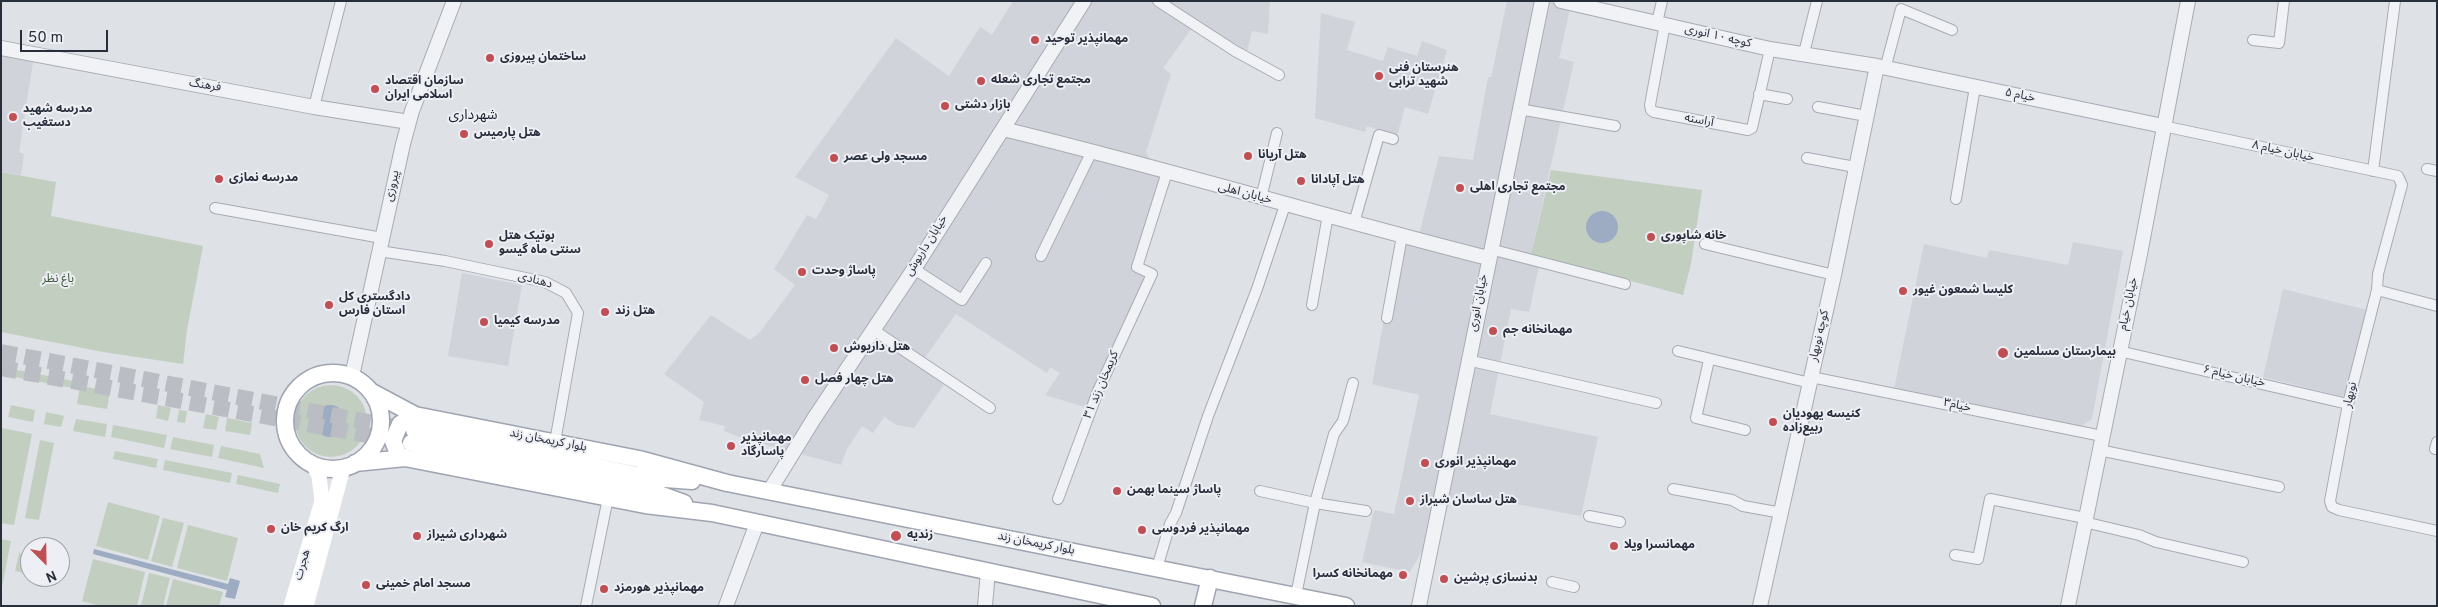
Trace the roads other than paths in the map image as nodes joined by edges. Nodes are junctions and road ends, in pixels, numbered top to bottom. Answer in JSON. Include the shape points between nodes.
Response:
{"nodes":[{"id":1,"x":341,"y":1,"type":"edge"},
{"id":2,"x":454,"y":1,"type":"edge"},
{"id":3,"x":1084,"y":1,"type":"edge"},
{"id":4,"x":1158,"y":1,"type":"edge"},
{"id":5,"x":1542,"y":1,"type":"edge"},
{"id":6,"x":1561,"y":1,"type":"edge"},
{"id":7,"x":1662,"y":1,"type":"edge"},
{"id":8,"x":1817,"y":1,"type":"edge"},
{"id":9,"x":2188,"y":1,"type":"edge"},
{"id":10,"x":2284,"y":1,"type":"edge"},
{"id":11,"x":2395,"y":1,"type":"edge"},
{"id":12,"x":1661,"y":23,"type":"junction"},
{"id":13,"x":1952,"y":30,"type":"dead end"},
{"id":14,"x":2253,"y":40,"type":"dead end"},
{"id":15,"x":1,"y":48,"type":"edge"},
{"id":16,"x":1770,"y":49,"type":"junction"},
{"id":17,"x":1804,"y":52,"type":"junction"},
{"id":18,"x":1881,"y":68,"type":"junction"},
{"id":19,"x":1279,"y":75,"type":"dead end"},
{"id":20,"x":1975,"y":87,"type":"junction"},
{"id":21,"x":1759,"y":94,"type":"junction"},
{"id":22,"x":1787,"y":99,"type":"dead end"},
{"id":23,"x":314,"y":107,"type":"junction"},
{"id":24,"x":1818,"y":107,"type":"dead end"},
{"id":25,"x":1519,"y":109,"type":"junction"},
{"id":26,"x":1866,"y":116,"type":"junction"},
{"id":27,"x":409,"y":122,"type":"junction"},
{"id":28,"x":1615,"y":126,"type":"dead end"},
{"id":29,"x":2163,"y":126,"type":"junction"},
{"id":30,"x":1003,"y":129,"type":"junction"},
{"id":31,"x":1277,"y":133,"type":"dead end"},
{"id":32,"x":1393,"y":139,"type":"dead end"},
{"id":33,"x":1092,"y":151,"type":"junction"},
{"id":34,"x":1807,"y":158,"type":"dead end"},
{"id":35,"x":1855,"y":167,"type":"junction"},
{"id":36,"x":2373,"y":171,"type":"junction"},
{"id":37,"x":1167,"y":172,"type":"junction"},
{"id":38,"x":2402,"y":180,"type":"joint"},
{"id":39,"x":1260,"y":198,"type":"junction"},
{"id":40,"x":1956,"y":199,"type":"dead end"},
{"id":41,"x":1285,"y":205,"type":"junction"},
{"id":42,"x":215,"y":208,"type":"dead end"},
{"id":43,"x":1328,"y":215,"type":"junction"},
{"id":44,"x":1354,"y":223,"type":"junction"},
{"id":45,"x":1402,"y":236,"type":"junction"},
{"id":46,"x":380,"y":244,"type":"junction"},
{"id":47,"x":1704,"y":244,"type":"dead end"},
{"id":48,"x":1489,"y":253,"type":"junction"},
{"id":49,"x":1041,"y":256,"type":"dead end"},
{"id":50,"x":986,"y":263,"type":"dead end"},
{"id":51,"x":914,"y":269,"type":"junction"},
{"id":52,"x":1834,"y":276,"type":"junction"},
{"id":53,"x":1625,"y":284,"type":"dead end"},
{"id":54,"x":2377,"y":290,"type":"junction"},
{"id":55,"x":1312,"y":305,"type":"dead end"},
{"id":56,"x":2437,"y":306,"type":"edge"},
{"id":57,"x":1387,"y":318,"type":"dead end"},
{"id":58,"x":872,"y":329,"type":"junction"},
{"id":59,"x":1678,"y":351,"type":"dead end"},
{"id":60,"x":2119,"y":351,"type":"junction"},
{"id":61,"x":1467,"y":360,"type":"junction"},
{"id":62,"x":1710,"y":360,"type":"junction"},
{"id":63,"x":352,"y":376,"type":"junction"},
{"id":64,"x":1810,"y":380,"type":"junction"},
{"id":65,"x":1353,"y":383,"type":"dead end"},
{"id":66,"x":372,"y":392,"type":"junction"},
{"id":67,"x":1656,"y":403,"type":"dead end"},
{"id":68,"x":2348,"y":404,"type":"junction"},
{"id":69,"x":990,"y":408,"type":"dead end"},
{"id":70,"x":1745,"y":430,"type":"dead end"},
{"id":71,"x":2102,"y":436,"type":"junction"},
{"id":72,"x":411,"y":437,"type":"junction"},
{"id":73,"x":555,"y":442,"type":"junction"},
{"id":74,"x":2099,"y":450,"type":"junction"},
{"id":75,"x":314,"y":466,"type":"junction"},
{"id":76,"x":349,"y":466,"type":"junction"},
{"id":77,"x":727,"y":483,"type":"junction"},
{"id":78,"x":2279,"y":487,"type":"dead end"},
{"id":79,"x":1674,"y":489,"type":"dead end"},
{"id":80,"x":770,"y":490,"type":"junction"},
{"id":81,"x":1260,"y":490,"type":"dead end"},
{"id":82,"x":608,"y":498,"type":"junction"},
{"id":83,"x":1058,"y":499,"type":"dead end"},
{"id":84,"x":327,"y":503,"type":"junction"},
{"id":85,"x":1315,"y":503,"type":"junction"},
{"id":86,"x":1366,"y":511,"type":"dead end"},
{"id":87,"x":712,"y":513,"type":"junction"},
{"id":88,"x":1782,"y":513,"type":"junction"},
{"id":89,"x":1589,"y":516,"type":"dead end"},
{"id":90,"x":2084,"y":520,"type":"junction"},
{"id":91,"x":757,"y":522,"type":"junction"},
{"id":92,"x":1620,"y":522,"type":"dead end"},
{"id":93,"x":2437,"y":531,"type":"edge"},
{"id":94,"x":1955,"y":555,"type":"dead end"},
{"id":95,"x":2243,"y":562,"type":"dead end"},
{"id":96,"x":1157,"y":568,"type":"junction"},
{"id":97,"x":988,"y":571,"type":"junction"},
{"id":98,"x":1210,"y":578,"type":"junction"},
{"id":99,"x":1552,"y":582,"type":"dead end"},
{"id":100,"x":1574,"y":587,"type":"dead end"},
{"id":101,"x":1296,"y":595,"type":"junction"},
{"id":102,"x":291,"y":606,"type":"edge"},
{"id":103,"x":306,"y":606,"type":"edge"},
{"id":104,"x":586,"y":606,"type":"edge"},
{"id":105,"x":726,"y":606,"type":"edge"},
{"id":106,"x":985,"y":606,"type":"edge"},
{"id":107,"x":1152,"y":606,"type":"edge"},
{"id":108,"x":1203,"y":606,"type":"edge"},
{"id":109,"x":1346,"y":606,"type":"edge"},
{"id":110,"x":1419,"y":606,"type":"edge"},
{"id":111,"x":1760,"y":606,"type":"edge"},
{"id":112,"x":2068,"y":606,"type":"edge"}],
"edges":[{"from":1,"to":23,"type":"street"},
{"from":2,"to":27,"type":"street","name":"پیروزی"},
{"from":3,"to":30,"type":"street","name":"خیابان داریوش"},
{"from":4,"to":19,"type":"street"},
{"from":5,"to":25,"type":"street","name":"خیابان انوری"},
{"from":6,"to":12,"type":"street","name":"کوچه ۱۰ انوری"},
{"from":7,"to":12,"type":"street"},
{"from":8,"to":17,"type":"street"},
{"from":9,"to":29,"type":"street","name":"خیابان خیام"},
{"from":10,"to":14,"type":"street","via":[[2279,43]]},
{"from":11,"to":36,"type":"street"},
{"from":12,"to":16,"type":"street","name":"کوچه ۱۰ انوری"},
{"from":12,"to":21,"type":"street","name":"آراسته","via":[[1651,110],[1748,130],[1752,128]]},
{"from":13,"to":18,"type":"street","via":[[1902,9]]},
{"from":15,"to":23,"type":"street","name":"فرهنگ"},
{"from":16,"to":17,"type":"street","name":"کوچه ۱۰ انوری"},
{"from":16,"to":21,"type":"street","name":"آراسته"},
{"from":17,"to":18,"type":"street","name":"کوچه ۱۰ انوری"},
{"from":18,"to":20,"type":"street","name":"۵ خیام"},
{"from":18,"to":26,"type":"street","name":"کوچه نوبهار"},
{"from":20,"to":29,"type":"street","name":"۵ خیام"},
{"from":20,"to":40,"type":"street"},
{"from":21,"to":22,"type":"street"},
{"from":23,"to":27,"type":"street","name":"فرهنگ"},
{"from":24,"to":26,"type":"street"},
{"from":25,"to":28,"type":"street"},
{"from":25,"to":48,"type":"street","name":"خیابان انوری"},
{"from":26,"to":35,"type":"street","name":"کوچه نوبهار"},
{"from":27,"to":46,"type":"street","name":"پیروزی"},
{"from":29,"to":36,"type":"street","name":"خیابان خیام ۸"},
{"from":29,"to":60,"type":"street","name":"خیابان خیام"},
{"from":30,"to":33,"type":"street","name":"خیابان اهلی"},
{"from":30,"to":51,"type":"street","name":"خیابان داریوش"},
{"from":31,"to":39,"type":"street"},
{"from":32,"to":44,"type":"street","via":[[1379,134]]},
{"from":33,"to":37,"type":"street","name":"خیابان اهلی"},
{"from":33,"to":49,"type":"street"},
{"from":34,"to":35,"type":"street"},
{"from":35,"to":52,"type":"street","name":"کوچه نوبهار"},
{"from":36,"to":38,"type":"street","name":"خیابان خیام ۸","via":[[2398,176]]},
{"from":37,"to":39,"type":"street","name":"خیابان اهلی"},
{"from":37,"to":83,"type":"street","name":"کریمخان زند ۳۱","via":[[1137,267],[1152,274],[1098,391]]},
{"from":38,"to":54,"type":"street","name":"نوبهار","via":[[2378,274]]},
{"from":39,"to":41,"type":"street","name":"خیابان اهلی"},
{"from":41,"to":43,"type":"street","name":"خیابان اهلی"},
{"from":41,"to":96,"type":"street"},
{"from":42,"to":46,"type":"street","name":"دهنادی"},
{"from":43,"to":44,"type":"street","name":"خیابان اهلی"},
{"from":43,"to":55,"type":"street"},
{"from":44,"to":45,"type":"street","name":"خیابان اهلی"},
{"from":45,"to":48,"type":"street","name":"خیابان اهلی"},
{"from":45,"to":57,"type":"street"},
{"from":46,"to":63,"type":"street","name":"پیروزی"},
{"from":46,"to":73,"type":"street","name":"دهنادی","via":[[545,282],[566,293],[578,313]]},
{"from":47,"to":52,"type":"street"},
{"from":48,"to":53,"type":"street"},
{"from":48,"to":61,"type":"street","name":"خیابان انوری"},
{"from":50,"to":51,"type":"street","via":[[962,300]]},
{"from":51,"to":58,"type":"street","name":"خیابان داریوش"},
{"from":52,"to":64,"type":"street","name":"کوچه نوبهار"},
{"from":54,"to":56,"type":"street"},
{"from":54,"to":68,"type":"street","name":"نوبهار"},
{"from":58,"to":69,"type":"street"},
{"from":58,"to":80,"type":"street","name":"خیابان داریوش"},
{"from":59,"to":62,"type":"street","name":"خیام۳"},
{"from":60,"to":68,"type":"street","name":"خیابان خیام ۶"},
{"from":60,"to":71,"type":"street","name":"خیابان خیام"},
{"from":61,"to":67,"type":"street"},
{"from":61,"to":110,"type":"street","name":"خیابان انوری"},
{"from":62,"to":64,"type":"street","name":"خیام۳"},
{"from":62,"to":70,"type":"street","via":[[1696,418]]},
{"from":63,"to":66,"type":"main road"},
{"from":63,"to":75,"type":"main road","via":[[329,373],[315,376],[293,392],[287,405],[284,416],[286,433],[292,447]]},
{"from":64,"to":71,"type":"street","name":"خیام۳"},
{"from":64,"to":88,"type":"street","name":"کوچه نوبهار"},
{"from":65,"to":85,"type":"street","via":[[1343,421],[1334,434]]},
{"from":66,"to":72,"type":"main road","name":"بلوار کریمخان زند"},
{"from":66,"to":76,"type":"main road","via":[[381,418],[380,432],[370,450]]},
{"from":68,"to":93,"type":"street","name":"نوبهار","via":[[2330,501],[2332,507]]},
{"from":71,"to":74,"type":"street","name":"خیابان خیام"},
{"from":72,"to":73,"type":"main road","name":"بلوار کریمخان زند"},
{"from":72,"to":76,"type":"main road","name":"بلوار کریمخان زند"},
{"from":72,"to":77,"type":"main road","name":"بلوار کریمخان زند","via":[[652,478]]},
{"from":72,"to":82,"type":"main road","name":"بلوار کریمخان زند"},
{"from":72,"to":87,"type":"main road","name":"بلوار کریمخان زند","via":[[648,490]]},
{"from":73,"to":77,"type":"main road","name":"بلوار کریمخان زند","via":[[640,459]]},
{"from":74,"to":78,"type":"street"},
{"from":74,"to":90,"type":"street","name":"خیابان خیام"},
{"from":75,"to":76,"type":"main road","via":[[328,469]]},
{"from":75,"to":84,"type":"main road","name":"هجرت"},
{"from":76,"to":84,"type":"main road","name":"هجرت"},
{"from":77,"to":80,"type":"main road","name":"بلوار کریمخان زند"},
{"from":79,"to":88,"type":"street"},
{"from":80,"to":96,"type":"main road","name":"بلوار کریمخان زند"},
{"from":81,"to":85,"type":"street"},
{"from":82,"to":87,"type":"main road","name":"بلوار کریمخان زند"},
{"from":82,"to":104,"type":"street"},
{"from":84,"to":102,"type":"main road","name":"هجرت"},
{"from":84,"to":103,"type":"main road","name":"هجرت"},
{"from":85,"to":86,"type":"street"},
{"from":85,"to":101,"type":"street"},
{"from":87,"to":91,"type":"main road","name":"بلوار کریمخان زند"},
{"from":88,"to":111,"type":"street","name":"کوچه نوبهار"},
{"from":89,"to":92,"type":"street"},
{"from":90,"to":94,"type":"street","via":[[1990,498],[1978,559]]},
{"from":90,"to":95,"type":"street","via":[[2156,542]]},
{"from":90,"to":112,"type":"street","name":"خیابان خیام"},
{"from":91,"to":97,"type":"main road","name":"بلوار کریمخان زند"},
{"from":91,"to":105,"type":"street"},
{"from":96,"to":98,"type":"main road","name":"بلوار کریمخان زند"},
{"from":97,"to":106,"type":"street"},
{"from":97,"to":107,"type":"main road","name":"بلوار کریمخان زند"},
{"from":98,"to":101,"type":"main road","name":"بلوار کریمخان زند"},
{"from":98,"to":108,"type":"main road"},
{"from":99,"to":100,"type":"street"},
{"from":101,"to":109,"type":"main road","name":"بلوار کریمخان زند"}]}
